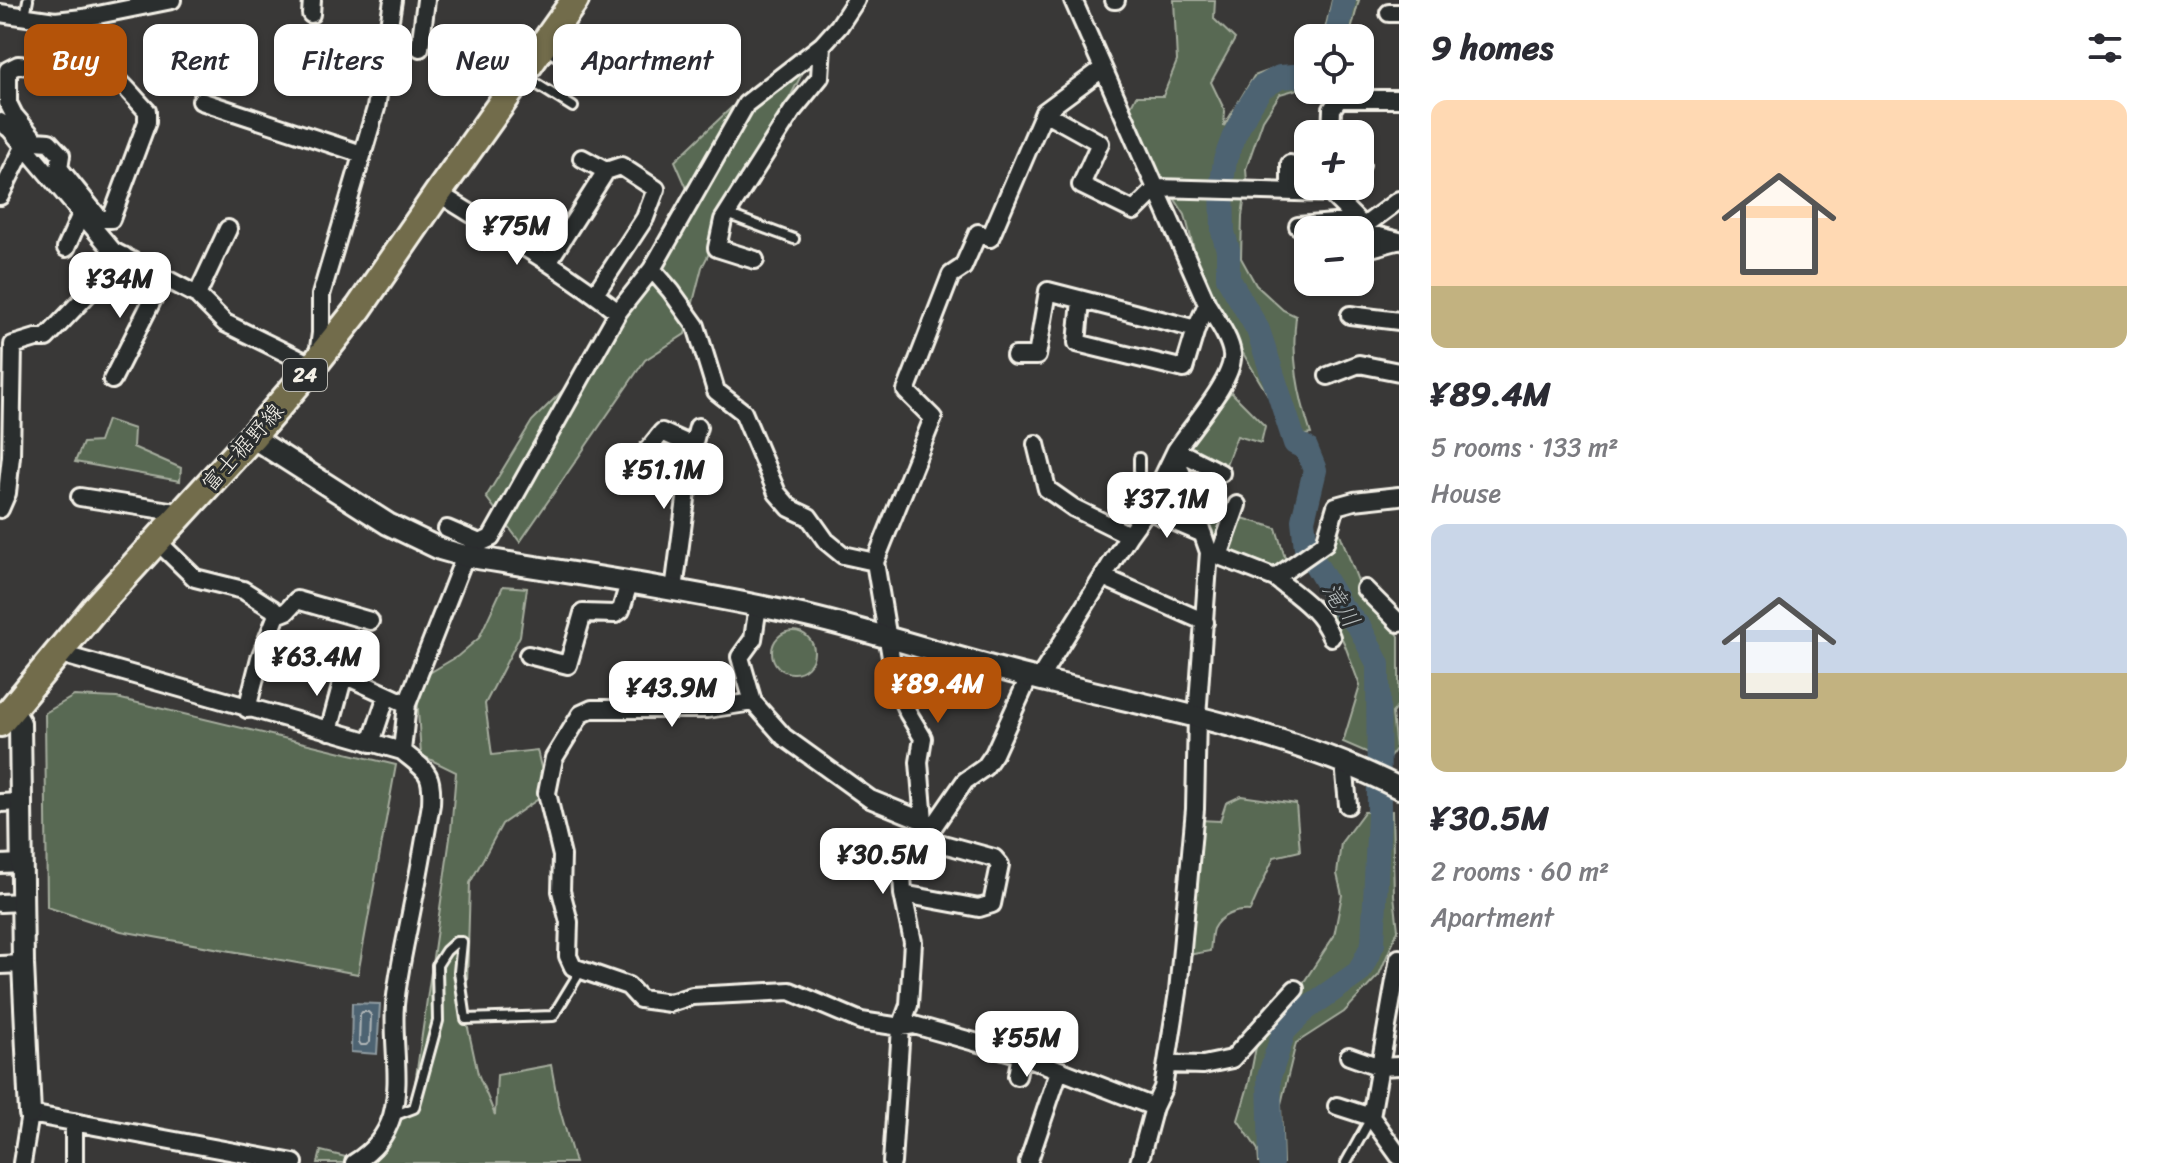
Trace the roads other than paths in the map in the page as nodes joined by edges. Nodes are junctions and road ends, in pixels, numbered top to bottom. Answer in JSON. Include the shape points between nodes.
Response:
{"nodes":[{"id":1,"x":172,"y":0,"type":"edge"},
{"id":2,"x":393,"y":0,"type":"edge"},
{"id":3,"x":426,"y":0,"type":"edge"},
{"id":4,"x":575,"y":0,"type":"edge"},
{"id":5,"x":1073,"y":0,"type":"edge"},
{"id":6,"x":852,"y":1,"type":"edge"},
{"id":7,"x":27,"y":8,"type":"edge"},
{"id":8,"x":0,"y":13,"type":"edge"},
{"id":9,"x":65,"y":20,"type":"junction"},
{"id":10,"x":65,"y":24,"type":"edge"},
{"id":11,"x":822,"y":45,"type":"junction"},
{"id":12,"x":542,"y":47,"type":"junction"},
{"id":13,"x":420,"y":48,"type":"dead end"},
{"id":14,"x":553,"y":53,"type":"edge"},
{"id":15,"x":537,"y":54,"type":"edge"},
{"id":16,"x":63,"y":68,"type":"joint"},
{"id":17,"x":1102,"y":69,"type":"junction"},
{"id":18,"x":537,"y":84,"type":"edge"},
{"id":19,"x":507,"y":96,"type":"edge"},
{"id":20,"x":1399,"y":99,"type":"edge"},
{"id":21,"x":201,"y":101,"type":"dead end"},
{"id":22,"x":573,"y":107,"type":"dead end"},
{"id":23,"x":1044,"y":112,"type":"junction"},
{"id":24,"x":1332,"y":120,"type":"edge"},
{"id":25,"x":0,"y":122,"type":"edge"},
{"id":26,"x":24,"y":147,"type":"junction"},
{"id":27,"x":362,"y":154,"type":"junction"},
{"id":28,"x":582,"y":158,"type":"dead end"},
{"id":29,"x":1290,"y":164,"type":"dead end"},
{"id":30,"x":606,"y":171,"type":"junction"},
{"id":31,"x":1157,"y":188,"type":"junction"},
{"id":32,"x":1,"y":191,"type":"edge"},
{"id":33,"x":1290,"y":192,"type":"junction"},
{"id":34,"x":1294,"y":192,"type":"edge"},
{"id":35,"x":438,"y":193,"type":"junction"},
{"id":36,"x":1339,"y":200,"type":"edge"},
{"id":37,"x":1399,"y":200,"type":"edge"},
{"id":38,"x":81,"y":214,"type":"junction"},
{"id":39,"x":727,"y":214,"type":"junction"},
{"id":40,"x":1354,"y":216,"type":"edge"},
{"id":41,"x":1373,"y":216,"type":"edge"},
{"id":42,"x":228,"y":229,"type":"dead end"},
{"id":43,"x":1374,"y":235,"type":"edge"},
{"id":44,"x":794,"y":239,"type":"dead end"},
{"id":45,"x":1398,"y":240,"type":"edge"},
{"id":46,"x":1374,"y":247,"type":"edge"},
{"id":47,"x":66,"y":248,"type":"dead end"},
{"id":48,"x":124,"y":256,"type":"junction"},
{"id":49,"x":755,"y":260,"type":"dead end"},
{"id":50,"x":548,"y":262,"type":"junction"},
{"id":51,"x":652,"y":269,"type":"junction"},
{"id":52,"x":164,"y":277,"type":"junction"},
{"id":53,"x":595,"y":294,"type":"junction"},
{"id":54,"x":197,"y":295,"type":"junction"},
{"id":55,"x":1081,"y":300,"type":"junction"},
{"id":56,"x":1207,"y":304,"type":"junction"},
{"id":57,"x":618,"y":312,"type":"junction"},
{"id":58,"x":1350,"y":315,"type":"dead end"},
{"id":59,"x":1399,"y":321,"type":"edge"},
{"id":60,"x":1196,"y":329,"type":"junction"},
{"id":61,"x":1015,"y":356,"type":"dead end"},
{"id":62,"x":315,"y":364,"type":"junction"},
{"id":63,"x":1399,"y":372,"type":"edge"},
{"id":64,"x":1328,"y":376,"type":"dead end"},
{"id":65,"x":112,"y":380,"type":"dead end"},
{"id":66,"x":698,"y":427,"type":"dead end"},
{"id":67,"x":252,"y":437,"type":"junction"},
{"id":68,"x":1036,"y":444,"type":"dead end"},
{"id":69,"x":693,"y":446,"type":"junction"},
{"id":70,"x":1176,"y":450,"type":"junction"},
{"id":71,"x":1139,"y":458,"type":"dead end"},
{"id":72,"x":639,"y":461,"type":"dead end"},
{"id":73,"x":1221,"y":473,"type":"dead end"},
{"id":74,"x":1399,"y":496,"type":"edge"},
{"id":75,"x":80,"y":497,"type":"dead end"},
{"id":76,"x":1237,"y":505,"type":"dead end"},
{"id":77,"x":0,"y":509,"type":"edge"},
{"id":78,"x":1147,"y":510,"type":"junction"},
{"id":79,"x":183,"y":513,"type":"junction"},
{"id":80,"x":447,"y":529,"type":"dead end"},
{"id":81,"x":1203,"y":534,"type":"junction"},
{"id":82,"x":1129,"y":535,"type":"junction"},
{"id":83,"x":158,"y":542,"type":"junction"},
{"id":84,"x":473,"y":549,"type":"junction"},
{"id":85,"x":1214,"y":554,"type":"junction"},
{"id":86,"x":875,"y":562,"type":"junction"},
{"id":87,"x":1282,"y":574,"type":"junction"},
{"id":88,"x":1103,"y":577,"type":"junction"},
{"id":89,"x":629,"y":583,"type":"junction"},
{"id":90,"x":1365,"y":589,"type":"dead end"},
{"id":91,"x":674,"y":590,"type":"junction"},
{"id":92,"x":758,"y":606,"type":"junction"},
{"id":93,"x":277,"y":615,"type":"junction"},
{"id":94,"x":370,"y":621,"type":"dead end"},
{"id":95,"x":1205,"y":622,"type":"junction"},
{"id":96,"x":1399,"y":623,"type":"edge"},
{"id":97,"x":1331,"y":637,"type":"dead end"},
{"id":98,"x":889,"y":638,"type":"junction"},
{"id":99,"x":57,"y":653,"type":"junction"},
{"id":100,"x":528,"y":655,"type":"dead end"},
{"id":101,"x":1034,"y":678,"type":"junction"},
{"id":102,"x":387,"y":695,"type":"junction"},
{"id":103,"x":753,"y":702,"type":"junction"},
{"id":104,"x":407,"y":704,"type":"junction"},
{"id":105,"x":247,"y":709,"type":"junction"},
{"id":106,"x":4,"y":710,"type":"edge"},
{"id":107,"x":1197,"y":717,"type":"junction"},
{"id":108,"x":329,"y":731,"type":"junction"},
{"id":109,"x":371,"y":743,"type":"junction"},
{"id":110,"x":402,"y":751,"type":"junction"},
{"id":111,"x":1348,"y":764,"type":"junction"},
{"id":112,"x":1399,"y":788,"type":"edge"},
{"id":113,"x":10,"y":803,"type":"edge"},
{"id":114,"x":1348,"y":805,"type":"dead end"},
{"id":115,"x":928,"y":829,"type":"junction"},
{"id":116,"x":22,"y":863,"type":"junction"},
{"id":117,"x":0,"y":864,"type":"edge"},
{"id":118,"x":903,"y":894,"type":"junction"},
{"id":119,"x":23,"y":902,"type":"junction"},
{"id":120,"x":0,"y":903,"type":"edge"},
{"id":121,"x":1399,"y":958,"type":"edge"},
{"id":122,"x":23,"y":964,"type":"junction"},
{"id":123,"x":0,"y":965,"type":"edge"},
{"id":124,"x":581,"y":970,"type":"junction"},
{"id":125,"x":1295,"y":989,"type":"dead end"},
{"id":126,"x":901,"y":1027,"type":"junction"},
{"id":127,"x":1021,"y":1055,"type":"junction"},
{"id":128,"x":1349,"y":1056,"type":"dead end"},
{"id":129,"x":1167,"y":1064,"type":"junction"},
{"id":130,"x":1399,"y":1066,"type":"edge"},
{"id":131,"x":1380,"y":1067,"type":"junction"},
{"id":132,"x":1059,"y":1071,"type":"junction"},
{"id":133,"x":1017,"y":1076,"type":"dead end"},
{"id":134,"x":1337,"y":1106,"type":"dead end"},
{"id":135,"x":1154,"y":1107,"type":"junction"},
{"id":136,"x":30,"y":1114,"type":"junction"},
{"id":137,"x":392,"y":1116,"type":"junction"},
{"id":138,"x":1371,"y":1117,"type":"junction"},
{"id":139,"x":74,"y":1122,"type":"junction"},
{"id":140,"x":1399,"y":1156,"type":"edge"},
{"id":141,"x":22,"y":1163,"type":"edge"},
{"id":142,"x":74,"y":1163,"type":"edge"},
{"id":143,"x":294,"y":1163,"type":"edge"},
{"id":144,"x":354,"y":1163,"type":"edge"},
{"id":145,"x":892,"y":1163,"type":"edge"},
{"id":146,"x":1028,"y":1163,"type":"edge"},
{"id":147,"x":1139,"y":1163,"type":"edge"},
{"id":148,"x":1346,"y":1163,"type":"edge"}],
"edges":[{"from":1,"to":9,"type":"street"},
{"from":2,"to":27,"type":"street","via":[[376,108]]},
{"from":3,"to":13,"type":"street"},
{"from":4,"to":12,"type":"main road","name":"富士裾野線","number":"24"},
{"from":5,"to":17,"type":"street"},
{"from":6,"to":11,"type":"street"},
{"from":7,"to":8,"type":"street"},
{"from":7,"to":9,"type":"street"},
{"from":9,"to":10,"type":"street"},
{"from":11,"to":39,"type":"street","via":[[820,77]]},
{"from":11,"to":51,"type":"street","via":[[746,104]]},
{"from":12,"to":14,"type":"lane"},
{"from":12,"to":15,"type":"main road","name":"富士裾野線","number":"24"},
{"from":16,"to":16,"type":"street","via":[[118,79],[147,111],[111,219],[100,219],[59,168],[61,155],[49,142],[36,141],[8,103],[8,70],[18,65]]},
{"from":17,"to":23,"type":"street"},
{"from":17,"to":31,"type":"street"},
{"from":18,"to":22,"type":"lane"},
{"from":19,"to":35,"type":"main road","name":"富士裾野線","number":"24"},
{"from":20,"to":24,"type":"street","via":[[1339,99]]},
{"from":21,"to":27,"type":"street"},
{"from":23,"to":31,"type":"street","via":[[1100,143],[1081,185],[1134,211]]},
{"from":23,"to":86,"type":"street","via":[[990,238],[978,233],[963,267],[951,275],[906,391],[933,418]]},
{"from":25,"to":26,"type":"street"},
{"from":26,"to":32,"type":"street"},
{"from":26,"to":38,"type":"street"},
{"from":27,"to":62,"type":"street","via":[[321,295]]},
{"from":28,"to":30,"type":"street"},
{"from":29,"to":33,"type":"street"},
{"from":30,"to":50,"type":"street"},
{"from":30,"to":53,"type":"street","via":[[621,166],[656,189],[645,218]]},
{"from":31,"to":33,"type":"street"},
{"from":31,"to":56,"type":"street"},
{"from":33,"to":34,"type":"street"},
{"from":35,"to":50,"type":"street"},
{"from":35,"to":62,"type":"main road","name":"富士裾野線","number":"24"},
{"from":36,"to":40,"type":"street"},
{"from":37,"to":41,"type":"street"},
{"from":38,"to":47,"type":"street"},
{"from":38,"to":48,"type":"street","via":[[113,251]]},
{"from":39,"to":44,"type":"lane"},
{"from":39,"to":49,"type":"street","via":[[717,248]]},
{"from":42,"to":54,"type":"street"},
{"from":43,"to":45,"type":"street"},
{"from":45,"to":46,"type":"street"},
{"from":48,"to":52,"type":"street"},
{"from":48,"to":77,"type":"street","via":[[46,338],[13,345],[11,456]]},
{"from":50,"to":53,"type":"street"},
{"from":51,"to":57,"type":"street"},
{"from":51,"to":86,"type":"street","via":[[696,326],[716,391],[743,412],[777,493],[790,508],[809,517],[843,555]]},
{"from":52,"to":54,"type":"street"},
{"from":52,"to":65,"type":"street"},
{"from":53,"to":57,"type":"street"},
{"from":54,"to":62,"type":"street","via":[[225,323]]},
{"from":55,"to":60,"type":"street"},
{"from":55,"to":60,"type":"street","via":[[1077,343],[1184,369]]},
{"from":55,"to":61,"type":"street","via":[[1048,291],[1037,356]]},
{"from":56,"to":60,"type":"street"},
{"from":56,"to":70,"type":"street","via":[[1232,354],[1230,371]]},
{"from":57,"to":84,"type":"street","via":[[491,538]]},
{"from":58,"to":59,"type":"street"},
{"from":62,"to":67,"type":"main road","name":"富士裾野線","number":"24"},
{"from":63,"to":64,"type":"street","via":[[1359,364]]},
{"from":66,"to":69,"type":"street"},
{"from":67,"to":79,"type":"main road","name":"富士裾野線","number":"24"},
{"from":67,"to":84,"type":"street","via":[[388,524],[440,549]]},
{"from":68,"to":82,"type":"street","via":[[1047,489]]},
{"from":69,"to":72,"type":"street","via":[[662,432]]},
{"from":69,"to":91,"type":"street"},
{"from":70,"to":73,"type":"street"},
{"from":70,"to":78,"type":"street"},
{"from":70,"to":81,"type":"street"},
{"from":71,"to":78,"type":"lane","via":[[1139,507]]},
{"from":74,"to":87,"type":"street","via":[[1336,506],[1325,543]]},
{"from":75,"to":79,"type":"street"},
{"from":76,"to":85,"type":"street"},
{"from":78,"to":81,"type":"street"},
{"from":78,"to":82,"type":"street"},
{"from":79,"to":83,"type":"main road","name":"富士裾野線","number":"24"},
{"from":80,"to":84,"type":"street"},
{"from":81,"to":85,"type":"street"},
{"from":82,"to":88,"type":"street"},
{"from":83,"to":93,"type":"street","via":[[195,578],[243,590]]},
{"from":83,"to":99,"type":"main road","name":"富士裾野線","number":"24"},
{"from":84,"to":89,"type":"street"},
{"from":84,"to":104,"type":"street"},
{"from":85,"to":87,"type":"street"},
{"from":85,"to":95,"type":"street"},
{"from":86,"to":98,"type":"street"},
{"from":87,"to":97,"type":"street","via":[[1326,624]]},
{"from":88,"to":95,"type":"street"},
{"from":88,"to":101,"type":"street"},
{"from":89,"to":91,"type":"street"},
{"from":89,"to":100,"type":"street","via":[[615,614],[583,613],[568,665]]},
{"from":90,"to":96,"type":"street"},
{"from":91,"to":92,"type":"street"},
{"from":92,"to":98,"type":"street"},
{"from":92,"to":103,"type":"street","via":[[753,639],[740,657]]},
{"from":93,"to":94,"type":"street","via":[[297,600]]},
{"from":93,"to":105,"type":"street"},
{"from":95,"to":107,"type":"street"},
{"from":98,"to":101,"type":"street"},
{"from":98,"to":115,"type":"street","via":[[896,687],[923,738],[919,762]]},
{"from":99,"to":105,"type":"street"},
{"from":99,"to":106,"type":"main road","name":"富士裾野線","number":"24"},
{"from":101,"to":107,"type":"street"},
{"from":101,"to":115,"type":"street","via":[[985,767],[965,781]]},
{"from":102,"to":104,"type":"street"},
{"from":102,"to":108,"type":"street","via":[[344,675]]},
{"from":102,"to":109,"type":"street"},
{"from":103,"to":115,"type":"street","via":[[784,737],[870,799]]},
{"from":103,"to":124,"type":"street","via":[[707,709],[592,709],[581,714],[554,758],[547,793],[562,856],[568,956]]},
{"from":104,"to":110,"type":"street"},
{"from":105,"to":108,"type":"street"},
{"from":106,"to":113,"type":"street","via":[[20,723]]},
{"from":107,"to":111,"type":"street"},
{"from":107,"to":129,"type":"street","via":[[1195,809]]},
{"from":108,"to":109,"type":"street"},
{"from":109,"to":110,"type":"street"},
{"from":110,"to":137,"type":"street","via":[[427,772],[432,786],[395,1006]]},
{"from":111,"to":112,"type":"street"},
{"from":111,"to":114,"type":"street"},
{"from":113,"to":116,"type":"street"},
{"from":115,"to":118,"type":"street","via":[[902,872]]},
{"from":115,"to":118,"type":"street","via":[[1000,865],[992,904],[979,908]]},
{"from":116,"to":117,"type":"street"},
{"from":116,"to":119,"type":"street"},
{"from":118,"to":126,"type":"street","via":[[913,942],[909,1005]]},
{"from":119,"to":120,"type":"street"},
{"from":119,"to":122,"type":"street"},
{"from":121,"to":131,"type":"street"},
{"from":122,"to":123,"type":"street"},
{"from":122,"to":136,"type":"street"},
{"from":124,"to":126,"type":"street","via":[[628,986],[640,999],[670,1003],[692,996],[790,991],[861,1021]]},
{"from":124,"to":137,"type":"lane","via":[[553,1016],[466,1019],[459,972],[462,942],[456,942],[437,965],[438,1021],[414,1108]]},
{"from":125,"to":129,"type":"street","via":[[1232,1059]]},
{"from":126,"to":127,"type":"street","via":[[914,1025]]},
{"from":126,"to":145,"type":"street"},
{"from":127,"to":132,"type":"street"},
{"from":127,"to":133,"type":"street"},
{"from":128,"to":131,"type":"street"},
{"from":129,"to":135,"type":"street"},
{"from":130,"to":131,"type":"street"},
{"from":131,"to":138,"type":"street"},
{"from":132,"to":135,"type":"street"},
{"from":132,"to":146,"type":"street"},
{"from":134,"to":138,"type":"street"},
{"from":135,"to":147,"type":"street"},
{"from":136,"to":139,"type":"street"},
{"from":136,"to":141,"type":"street"},
{"from":137,"to":144,"type":"street","via":[[378,1142]]},
{"from":138,"to":140,"type":"street"},
{"from":138,"to":148,"type":"lane"},
{"from":139,"to":142,"type":"street"},
{"from":139,"to":143,"type":"street"}]}
